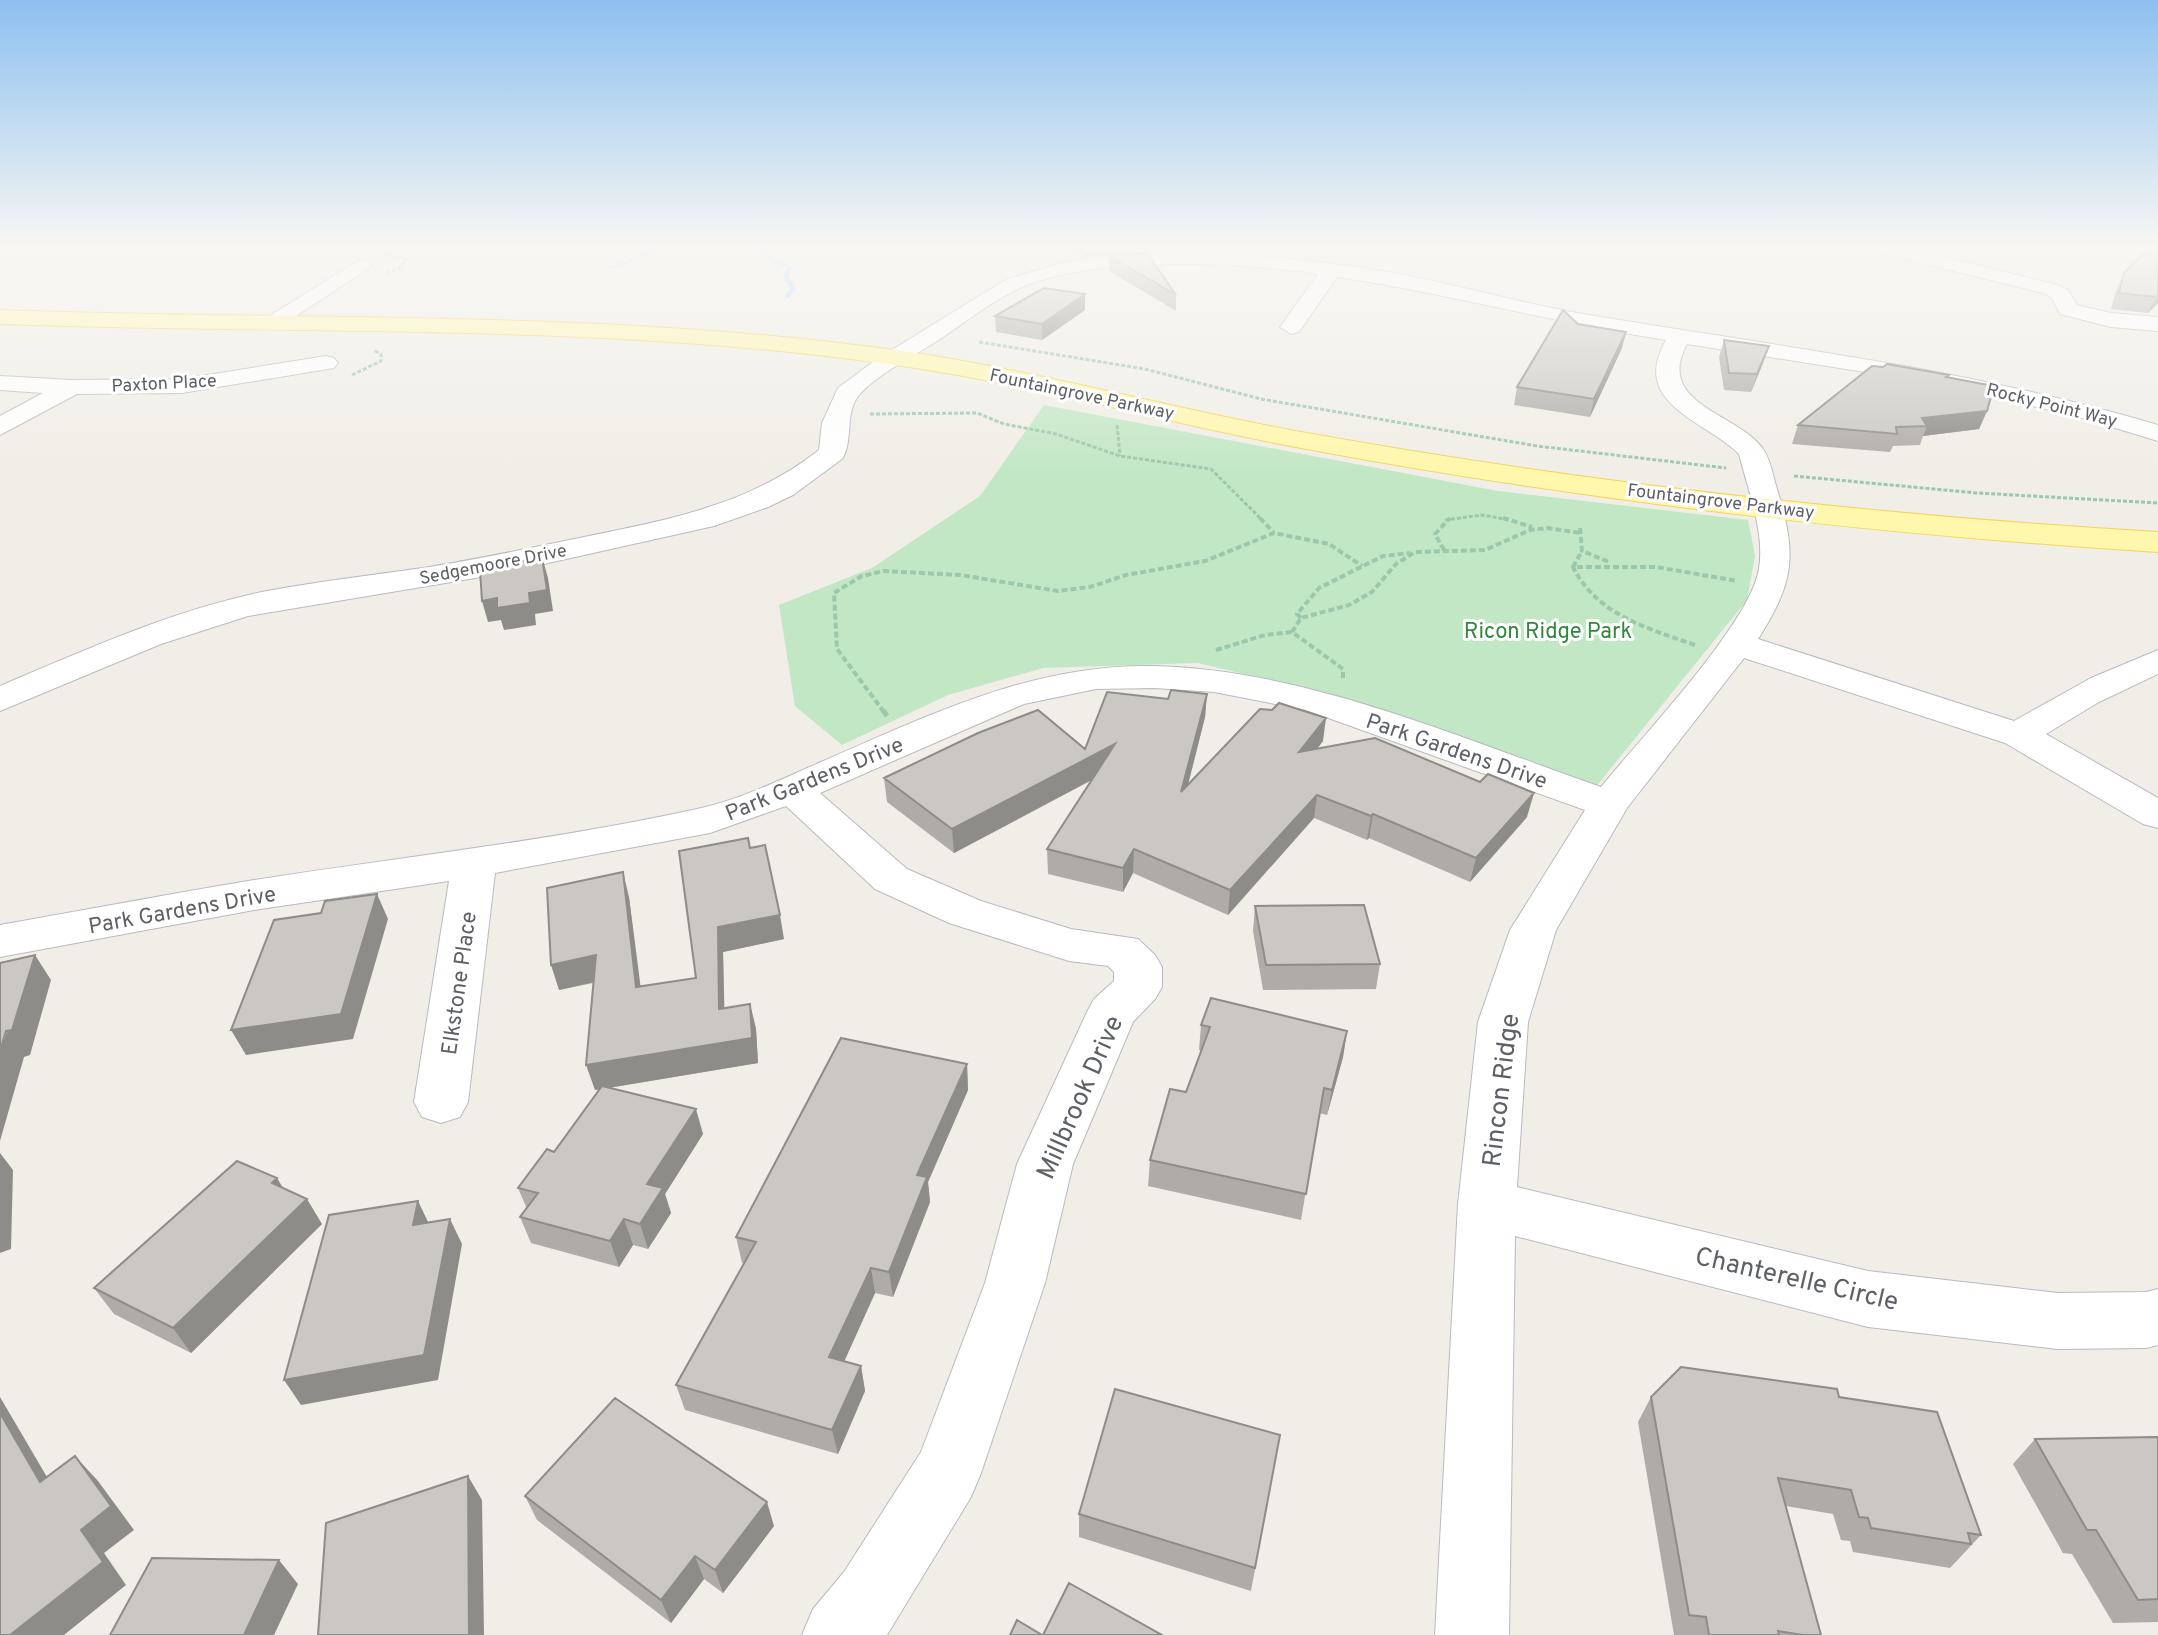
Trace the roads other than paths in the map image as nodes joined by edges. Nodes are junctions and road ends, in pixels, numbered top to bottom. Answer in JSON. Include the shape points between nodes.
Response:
{"nodes":[{"id":1,"x":233,"y":321,"type":"edge"},
{"id":2,"x":735,"y":321,"type":"edge"},
{"id":3,"x":953,"y":321,"type":"edge"},
{"id":4,"x":1295,"y":321,"type":"edge"},
{"id":5,"x":1599,"y":321,"type":"edge"},
{"id":6,"x":2136,"y":321,"type":"edge"},
{"id":7,"x":271,"y":322,"type":"joint"},
{"id":8,"x":2158,"y":324,"type":"edge"},
{"id":9,"x":1291,"y":327,"type":"dead end"},
{"id":10,"x":1679,"y":337,"type":"junction"},
{"id":11,"x":908,"y":350,"type":"junction"},
{"id":12,"x":326,"y":363,"type":"dead end"},
{"id":13,"x":0,"y":383,"type":"edge"},
{"id":14,"x":72,"y":387,"type":"junction"},
{"id":15,"x":0,"y":427,"type":"edge"},
{"id":16,"x":2158,"y":433,"type":"edge"},
{"id":17,"x":1602,"y":462,"type":"dead end"},
{"id":18,"x":1760,"y":482,"type":"junction"},
{"id":19,"x":2158,"y":542,"type":"edge"},
{"id":20,"x":1732,"y":651,"type":"junction"},
{"id":21,"x":2158,"y":661,"type":"edge"},
{"id":22,"x":2115,"y":679,"type":"junction"},
{"id":23,"x":2158,"y":695,"type":"edge"},
{"id":24,"x":0,"y":700,"type":"edge"},
{"id":25,"x":2019,"y":735,"type":"junction"},
{"id":26,"x":792,"y":790,"type":"junction"},
{"id":27,"x":1609,"y":804,"type":"junction"},
{"id":28,"x":2158,"y":815,"type":"edge"},
{"id":29,"x":474,"y":863,"type":"junction"},
{"id":30,"x":0,"y":941,"type":"edge"},
{"id":31,"x":441,"y":1102,"type":"dead end"},
{"id":32,"x":1487,"y":1204,"type":"junction"},
{"id":33,"x":2158,"y":1317,"type":"edge"},
{"id":34,"x":839,"y":1635,"type":"edge"},
{"id":35,"x":1472,"y":1635,"type":"edge"}],
"edges":[{"from":1,"to":7,"type":"main road","name":"Fountaingrove Parkway"},
{"from":2,"to":11,"type":"main road","name":"Fountaingrove Parkway"},
{"from":3,"to":11,"type":"street","name":"Rocky Point Way"},
{"from":4,"to":9,"type":"street"},
{"from":5,"to":10,"type":"street","name":"Rocky Point Way"},
{"from":6,"to":8,"type":"street"},
{"from":7,"to":11,"type":"main road","name":"Fountaingrove Parkway","via":[[552,327]]},
{"from":10,"to":16,"type":"street","name":"Rocky Point Way","via":[[1923,374],[2075,408]]},
{"from":10,"to":18,"type":"street","name":"Rincon Ridge","via":[[1666,373],[1675,392],[1703,419],[1743,443],[1757,464]]},
{"from":11,"to":17,"type":"main road","name":"Fountaingrove Parkway","via":[[1017,358],[1311,419]]},
{"from":11,"to":18,"type":"main road","name":"Fountaingrove Parkway","via":[[1196,419],[1496,473]]},
{"from":11,"to":24,"type":"street","name":"Sedgemoore Drive","via":[[847,393],[835,423],[832,453],[809,474],[722,517],[520,561],[239,607],[143,637]]},
{"from":12,"to":14,"type":"street","name":"Paxton Place","via":[[182,386]]},
{"from":13,"to":14,"type":"street","name":"Paxton Place"},
{"from":14,"to":15,"type":"street"},
{"from":18,"to":19,"type":"main road","name":"Fountaingrove Parkway","via":[[1925,525]]},
{"from":18,"to":20,"type":"street","name":"Rincon Ridge","via":[[1775,546],[1770,589]]},
{"from":20,"to":25,"type":"street"},
{"from":20,"to":27,"type":"street","name":"Rincon Ridge"},
{"from":21,"to":22,"type":"street"},
{"from":22,"to":23,"type":"street"},
{"from":22,"to":25,"type":"street"},
{"from":25,"to":28,"type":"street"},
{"from":26,"to":27,"type":"street","name":"Park Gardens Drive","via":[[1014,695],[1096,678],[1155,677],[1214,681],[1315,701]]},
{"from":26,"to":29,"type":"street","name":"Park Gardens Drive","via":[[710,820]]},
{"from":26,"to":34,"type":"street","name":"Millbrook Drive","via":[[891,879],[1024,931],[1069,945],[1121,951],[1138,967],[1138,987],[1112,1012],[1045,1164],[1015,1283],[947,1473],[870,1598]]},
{"from":27,"to":32,"type":"street","name":"Rincon Ridge","via":[[1533,930],[1503,1022]]},
{"from":29,"to":30,"type":"street","name":"Park Gardens Drive","via":[[254,895]]},
{"from":29,"to":31,"type":"street","name":"Elkstone Place"},
{"from":32,"to":33,"type":"street","name":"Chanterelle Circle","via":[[1868,1299],[2058,1321]]},
{"from":32,"to":35,"type":"street","name":"Rincon Ridge"}]}
